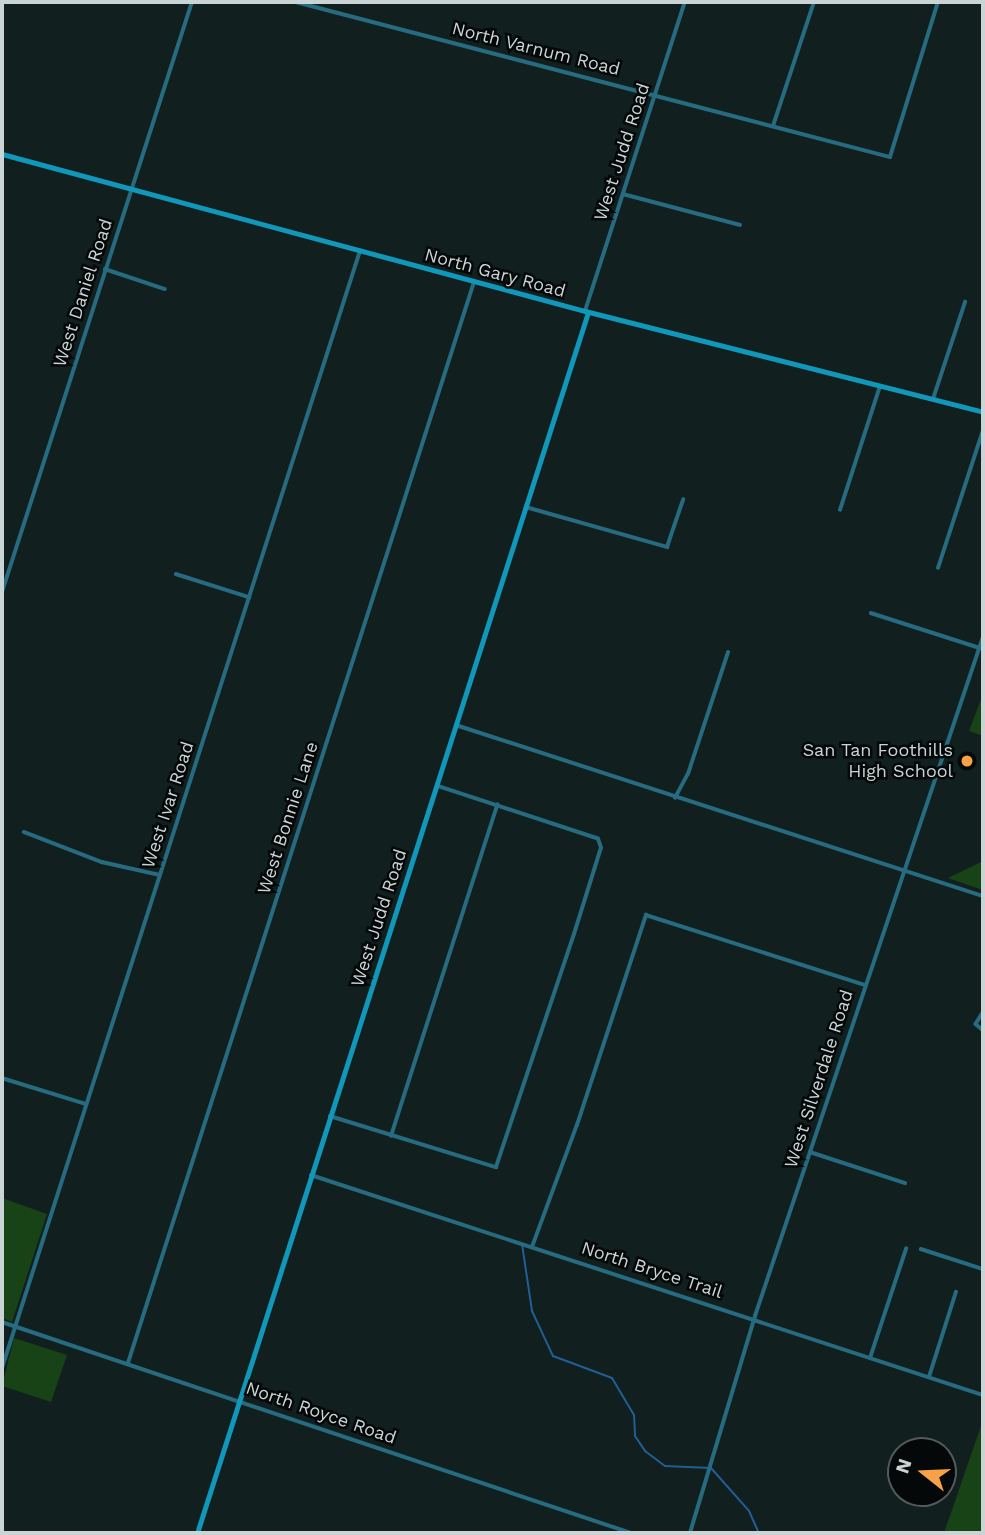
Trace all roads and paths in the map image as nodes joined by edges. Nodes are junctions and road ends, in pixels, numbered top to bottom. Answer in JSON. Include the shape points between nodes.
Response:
{"nodes":[{"id":1,"x":192,"y":2,"type":"edge"},
{"id":2,"x":296,"y":2,"type":"edge"},
{"id":3,"x":685,"y":2,"type":"edge"},
{"id":4,"x":814,"y":2,"type":"edge"},
{"id":5,"x":939,"y":2,"type":"edge"},
{"id":6,"x":655,"y":94,"type":"junction"},
{"id":7,"x":773,"y":126,"type":"junction"},
{"id":8,"x":2,"y":154,"type":"edge"},
{"id":9,"x":131,"y":188,"type":"junction"},
{"id":10,"x":623,"y":194,"type":"junction"},
{"id":11,"x":740,"y":225,"type":"dead end"},
{"id":12,"x":360,"y":251,"type":"junction"},
{"id":13,"x":106,"y":270,"type":"junction"},
{"id":14,"x":474,"y":282,"type":"junction"},
{"id":15,"x":165,"y":289,"type":"dead end"},
{"id":16,"x":965,"y":302,"type":"dead end"},
{"id":17,"x":587,"y":312,"type":"junction"},
{"id":18,"x":880,"y":386,"type":"junction"},
{"id":19,"x":933,"y":399,"type":"junction"},
{"id":20,"x":983,"y":412,"type":"edge"},
{"id":21,"x":983,"y":430,"type":"edge"},
{"id":22,"x":683,"y":500,"type":"dead end"},
{"id":23,"x":526,"y":507,"type":"junction"},
{"id":24,"x":840,"y":510,"type":"dead end"},
{"id":25,"x":938,"y":568,"type":"dead end"},
{"id":26,"x":176,"y":574,"type":"dead end"},
{"id":27,"x":2,"y":592,"type":"edge"},
{"id":28,"x":249,"y":597,"type":"junction"},
{"id":29,"x":871,"y":613,"type":"dead end"},
{"id":30,"x":983,"y":637,"type":"edge"},
{"id":31,"x":980,"y":648,"type":"junction"},
{"id":32,"x":728,"y":652,"type":"dead end"},
{"id":33,"x":456,"y":725,"type":"junction"},
{"id":34,"x":436,"y":786,"type":"junction"},
{"id":35,"x":675,"y":799,"type":"junction"},
{"id":36,"x":497,"y":806,"type":"junction"},
{"id":37,"x":24,"y":832,"type":"dead end"},
{"id":38,"x":904,"y":869,"type":"junction"},
{"id":39,"x":160,"y":875,"type":"junction"},
{"id":40,"x":983,"y":896,"type":"edge"},
{"id":41,"x":865,"y":985,"type":"junction"},
{"id":42,"x":983,"y":1013,"type":"edge"},
{"id":43,"x":983,"y":1030,"type":"edge"},
{"id":44,"x":2,"y":1078,"type":"edge"},
{"id":45,"x":86,"y":1104,"type":"junction"},
{"id":46,"x":330,"y":1116,"type":"junction"},
{"id":47,"x":391,"y":1136,"type":"junction"},
{"id":48,"x":810,"y":1152,"type":"junction"},
{"id":49,"x":311,"y":1175,"type":"junction"},
{"id":50,"x":905,"y":1183,"type":"dead end"},
{"id":51,"x":532,"y":1247,"type":"junction"},
{"id":52,"x":921,"y":1248,"type":"dead end"},
{"id":53,"x":906,"y":1249,"type":"dead end"},
{"id":54,"x":983,"y":1269,"type":"edge"},
{"id":55,"x":956,"y":1292,"type":"dead end"},
{"id":56,"x":754,"y":1319,"type":"junction"},
{"id":57,"x":2,"y":1322,"type":"edge"},
{"id":58,"x":15,"y":1326,"type":"junction"},
{"id":59,"x":870,"y":1358,"type":"junction"},
{"id":60,"x":128,"y":1363,"type":"junction"},
{"id":61,"x":2,"y":1368,"type":"edge"},
{"id":62,"x":929,"y":1377,"type":"junction"},
{"id":63,"x":983,"y":1395,"type":"edge"},
{"id":64,"x":240,"y":1400,"type":"junction"},
{"id":65,"x":197,"y":1533,"type":"edge"},
{"id":66,"x":631,"y":1533,"type":"edge"},
{"id":67,"x":690,"y":1533,"type":"edge"}],
"edges":[{"from":1,"to":9,"type":"street","name":"West Daniel Road"},
{"from":2,"to":6,"type":"street","name":"North Varnum Road"},
{"from":3,"to":6,"type":"street","name":"West Judd Road"},
{"from":4,"to":7,"type":"street"},
{"from":5,"to":7,"type":"street","name":"North Varnum Road","via":[[890,158]]},
{"from":6,"to":7,"type":"street","name":"North Varnum Road"},
{"from":6,"to":10,"type":"street","name":"West Judd Road"},
{"from":8,"to":9,"type":"street","name":"North Gary Road"},
{"from":9,"to":12,"type":"street","name":"North Gary Road"},
{"from":9,"to":13,"type":"street","name":"West Daniel Road"},
{"from":10,"to":11,"type":"street"},
{"from":10,"to":17,"type":"street","name":"West Judd Road"},
{"from":12,"to":14,"type":"street","name":"North Gary Road"},
{"from":12,"to":28,"type":"street","name":"West Ivar Road"},
{"from":13,"to":15,"type":"street"},
{"from":13,"to":27,"type":"street","name":"West Daniel Road"},
{"from":14,"to":17,"type":"street","name":"North Gary Road"},
{"from":14,"to":60,"type":"street","name":"West Bonnie Lane"},
{"from":16,"to":19,"type":"street"},
{"from":17,"to":18,"type":"street","name":"North Gary Road"},
{"from":17,"to":23,"type":"street","name":"West Judd Road"},
{"from":18,"to":19,"type":"street","name":"North Gary Road"},
{"from":18,"to":24,"type":"street"},
{"from":19,"to":20,"type":"street","name":"North Gary Road"},
{"from":21,"to":25,"type":"street"},
{"from":22,"to":23,"type":"street","via":[[667,547]]},
{"from":23,"to":33,"type":"street","name":"West Judd Road"},
{"from":26,"to":28,"type":"street"},
{"from":28,"to":39,"type":"street","name":"West Ivar Road"},
{"from":29,"to":31,"type":"street"},
{"from":30,"to":31,"type":"street","name":"West Silverdale Road"},
{"from":31,"to":38,"type":"street","name":"West Silverdale Road"},
{"from":32,"to":35,"type":"street","via":[[688,774]]},
{"from":33,"to":34,"type":"street","name":"West Judd Road"},
{"from":33,"to":35,"type":"street"},
{"from":34,"to":36,"type":"street"},
{"from":34,"to":46,"type":"street","name":"West Judd Road"},
{"from":35,"to":38,"type":"street"},
{"from":36,"to":47,"type":"street"},
{"from":36,"to":47,"type":"street","via":[[600,841],[496,1167]]},
{"from":37,"to":39,"type":"street","via":[[102,862]]},
{"from":38,"to":40,"type":"street"},
{"from":38,"to":41,"type":"street","name":"West Silverdale Road"},
{"from":39,"to":45,"type":"street","name":"West Ivar Road"},
{"from":41,"to":48,"type":"street","name":"West Silverdale Road"},
{"from":41,"to":51,"type":"street","via":[[646,915],[578,1125]]},
{"from":42,"to":43,"type":"street","via":[[976,1022]]},
{"from":44,"to":45,"type":"street"},
{"from":45,"to":58,"type":"street","name":"West Ivar Road"},
{"from":46,"to":47,"type":"street"},
{"from":46,"to":49,"type":"street","name":"West Judd Road"},
{"from":48,"to":50,"type":"street"},
{"from":48,"to":56,"type":"street","name":"West Silverdale Road"},
{"from":49,"to":51,"type":"street","name":"North Bryce Trail"},
{"from":49,"to":64,"type":"street","name":"West Judd Road"},
{"from":51,"to":56,"type":"street","name":"North Bryce Trail"},
{"from":52,"to":54,"type":"street"},
{"from":53,"to":59,"type":"street"},
{"from":55,"to":62,"type":"street"},
{"from":56,"to":59,"type":"street","name":"North Bryce Trail"},
{"from":56,"to":67,"type":"street","name":"West Silverdale Road"},
{"from":57,"to":58,"type":"street","name":"North Royce Road"},
{"from":58,"to":60,"type":"street","name":"North Royce Road"},
{"from":58,"to":61,"type":"street","name":"West Ivar Road"},
{"from":59,"to":62,"type":"street","name":"North Bryce Trail"},
{"from":60,"to":64,"type":"street","name":"North Royce Road"},
{"from":62,"to":63,"type":"street","name":"North Bryce Trail"},
{"from":64,"to":65,"type":"street","name":"West Judd Road"},
{"from":64,"to":66,"type":"street","name":"North Royce Road"}]}
